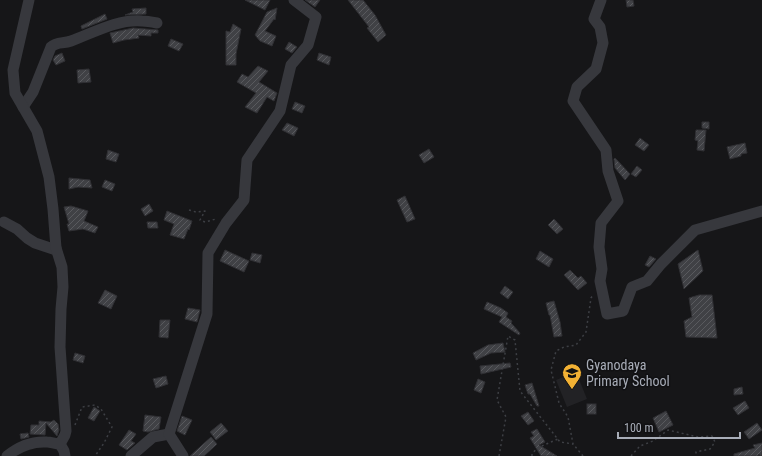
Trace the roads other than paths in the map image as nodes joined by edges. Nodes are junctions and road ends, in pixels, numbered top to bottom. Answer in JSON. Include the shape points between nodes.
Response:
{"nodes":[{"id":1,"x":29,"y":0,"type":"edge"},
{"id":2,"x":294,"y":0,"type":"edge"},
{"id":3,"x":601,"y":0,"type":"edge"},
{"id":4,"x":157,"y":23,"type":"dead end"},
{"id":5,"x":23,"y":107,"type":"junction"},
{"id":6,"x":762,"y":211,"type":"edge"},
{"id":7,"x":4,"y":222,"type":"dead end"},
{"id":8,"x":56,"y":248,"type":"junction"},
{"id":9,"x":169,"y":434,"type":"junction"},
{"id":10,"x":60,"y":444,"type":"junction"},
{"id":11,"x":7,"y":456,"type":"edge"},
{"id":12,"x":65,"y":456,"type":"edge"},
{"id":13,"x":131,"y":456,"type":"edge"},
{"id":14,"x":184,"y":456,"type":"edge"}],
"edges":[{"from":1,"to":5,"type":"street","via":[[13,70],[15,93]]},
{"from":2,"to":9,"type":"street","via":[[316,17],[308,45],[291,65],[280,111],[247,160],[244,200],[226,222],[208,253],[207,314]]},
{"from":3,"to":6,"type":"street","via":[[594,19],[600,27],[603,43],[596,69],[577,87],[572,101],[606,150],[608,171],[618,200],[601,224],[600,281],[607,314],[623,311],[632,287],[647,281],[695,230]]},
{"from":4,"to":5,"type":"street","via":[[120,23],[68,42],[54,44],[33,92]]},
{"from":5,"to":8,"type":"street","via":[[38,131],[49,177]]},
{"from":7,"to":8,"type":"street","via":[[35,243]]},
{"from":8,"to":10,"type":"street","via":[[62,267],[60,347],[66,423],[65,436]]},
{"from":9,"to":13,"type":"street","via":[[153,437]]},
{"from":9,"to":14,"type":"street"},
{"from":10,"to":11,"type":"street","via":[[29,444]]},
{"from":10,"to":12,"type":"street"}]}
